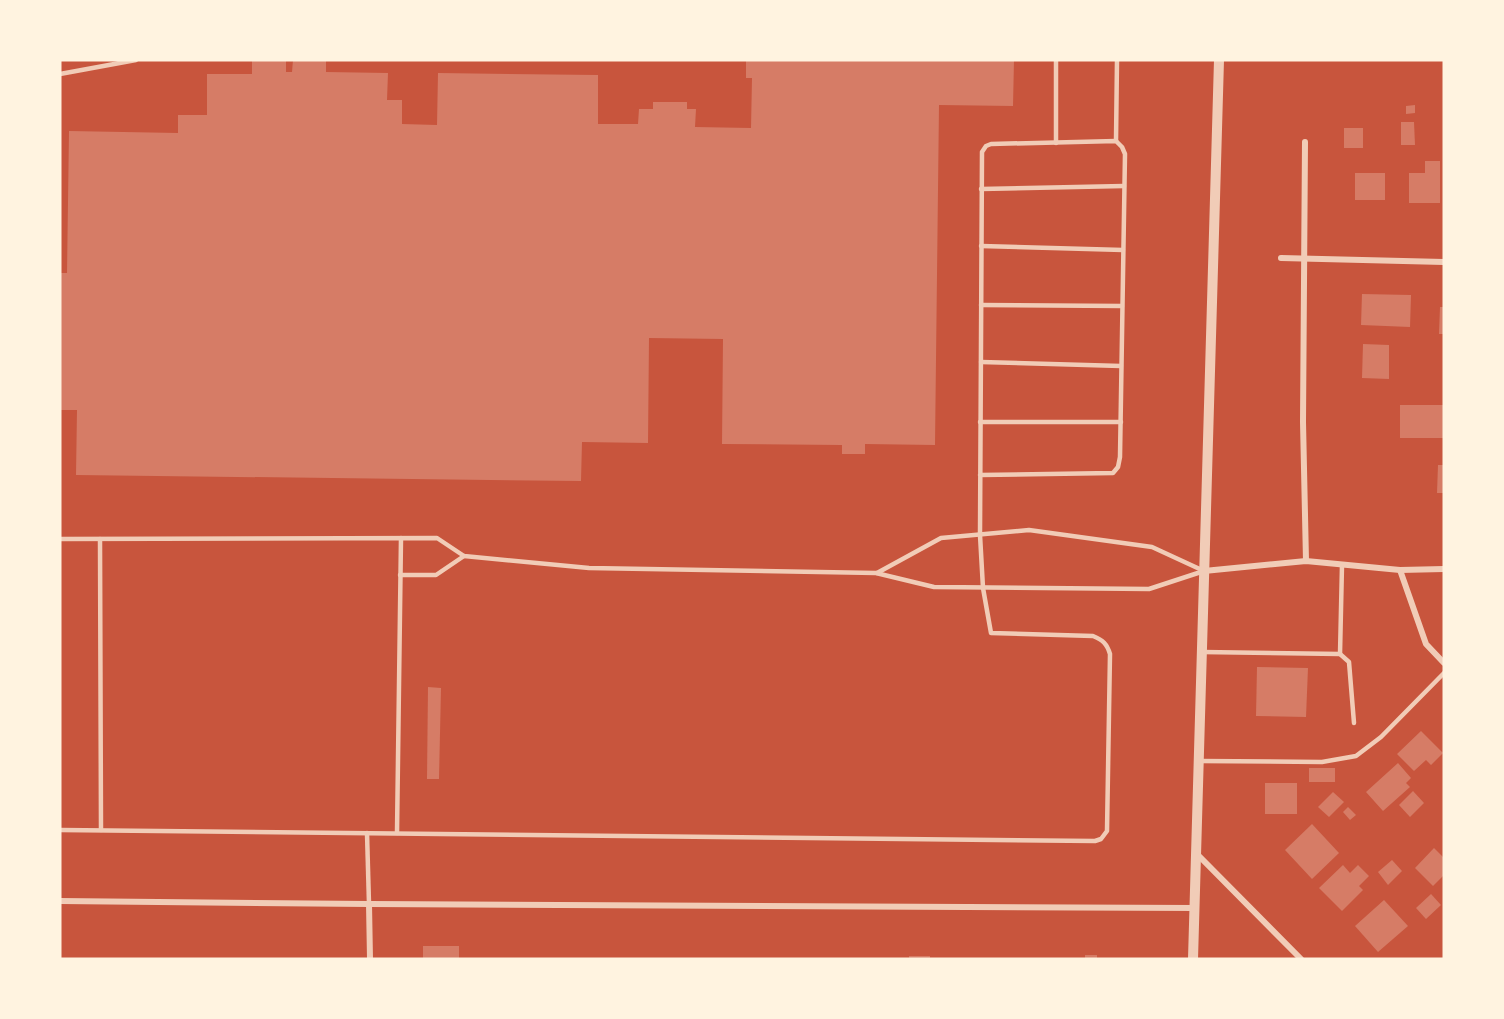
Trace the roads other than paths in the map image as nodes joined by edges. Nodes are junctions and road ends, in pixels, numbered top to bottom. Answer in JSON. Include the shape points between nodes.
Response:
{"nodes":[{"id":1,"x":136,"y":60,"type":"edge"},
{"id":2,"x":1056,"y":60,"type":"edge"},
{"id":3,"x":1117,"y":60,"type":"edge"},
{"id":4,"x":1220,"y":60,"type":"edge"},
{"id":5,"x":60,"y":74,"type":"edge"},
{"id":6,"x":1116,"y":141,"type":"junction"},
{"id":7,"x":1305,"y":142,"type":"dead end"},
{"id":8,"x":1056,"y":143,"type":"junction"},
{"id":9,"x":1124,"y":186,"type":"junction"},
{"id":10,"x":981,"y":189,"type":"junction"},
{"id":11,"x":981,"y":246,"type":"junction"},
{"id":12,"x":1123,"y":250,"type":"junction"},
{"id":13,"x":1281,"y":258,"type":"dead end"},
{"id":14,"x":1304,"y":259,"type":"junction"},
{"id":15,"x":1444,"y":262,"type":"edge"},
{"id":16,"x":981,"y":305,"type":"junction"},
{"id":17,"x":1122,"y":306,"type":"junction"},
{"id":18,"x":981,"y":362,"type":"junction"},
{"id":19,"x":1121,"y":366,"type":"junction"},
{"id":20,"x":980,"y":422,"type":"junction"},
{"id":21,"x":1120,"y":422,"type":"junction"},
{"id":22,"x":980,"y":475,"type":"junction"},
{"id":23,"x":980,"y":535,"type":"junction"},
{"id":24,"x":401,"y":538,"type":"junction"},
{"id":25,"x":60,"y":539,"type":"edge"},
{"id":26,"x":100,"y":539,"type":"junction"},
{"id":27,"x":464,"y":556,"type":"junction"},
{"id":28,"x":1306,"y":561,"type":"junction"},
{"id":29,"x":1342,"y":565,"type":"junction"},
{"id":30,"x":1444,"y":569,"type":"edge"},
{"id":31,"x":1400,"y":570,"type":"junction"},
{"id":32,"x":1204,"y":571,"type":"junction"},
{"id":33,"x":876,"y":573,"type":"junction"},
{"id":34,"x":400,"y":575,"type":"junction"},
{"id":35,"x":983,"y":588,"type":"junction"},
{"id":36,"x":1202,"y":652,"type":"junction"},
{"id":37,"x":1340,"y":654,"type":"junction"},
{"id":38,"x":1444,"y":663,"type":"edge"},
{"id":39,"x":1444,"y":674,"type":"edge"},
{"id":40,"x":1354,"y":723,"type":"dead end"},
{"id":41,"x":1199,"y":761,"type":"junction"},
{"id":42,"x":60,"y":830,"type":"edge"},
{"id":43,"x":102,"y":830,"type":"junction"},
{"id":44,"x":367,"y":833,"type":"junction"},
{"id":45,"x":397,"y":833,"type":"junction"},
{"id":46,"x":1197,"y":854,"type":"junction"},
{"id":47,"x":60,"y":901,"type":"edge"},
{"id":48,"x":369,"y":904,"type":"junction"},
{"id":49,"x":1195,"y":908,"type":"junction"},
{"id":50,"x":370,"y":959,"type":"edge"},
{"id":51,"x":1193,"y":959,"type":"edge"},
{"id":52,"x":1301,"y":959,"type":"edge"}],
"edges":[{"from":1,"to":5,"type":"lane"},
{"from":2,"to":8,"type":"lane"},
{"from":3,"to":6,"type":"lane"},
{"from":4,"to":32,"type":"street"},
{"from":6,"to":8,"type":"lane"},
{"from":6,"to":9,"type":"lane","via":[[1125,154]]},
{"from":7,"to":14,"type":"street"},
{"from":8,"to":10,"type":"lane","via":[[986,146],[982,152]]},
{"from":9,"to":10,"type":"lane"},
{"from":9,"to":12,"type":"lane"},
{"from":10,"to":11,"type":"lane"},
{"from":11,"to":12,"type":"lane"},
{"from":11,"to":16,"type":"lane"},
{"from":12,"to":17,"type":"lane"},
{"from":13,"to":14,"type":"street"},
{"from":14,"to":15,"type":"street"},
{"from":14,"to":28,"type":"street"},
{"from":16,"to":17,"type":"lane"},
{"from":16,"to":18,"type":"lane"},
{"from":17,"to":19,"type":"lane"},
{"from":18,"to":19,"type":"lane"},
{"from":18,"to":20,"type":"lane"},
{"from":19,"to":21,"type":"lane"},
{"from":20,"to":21,"type":"lane"},
{"from":20,"to":22,"type":"lane"},
{"from":21,"to":22,"type":"lane","via":[[1120,457],[1113,473]]},
{"from":22,"to":23,"type":"lane"},
{"from":23,"to":32,"type":"lane","via":[[1029,530],[1152,547]]},
{"from":23,"to":33,"type":"lane","via":[[941,538]]},
{"from":23,"to":35,"type":"lane"},
{"from":24,"to":26,"type":"lane"},
{"from":24,"to":27,"type":"lane","via":[[437,538]]},
{"from":24,"to":34,"type":"lane"},
{"from":25,"to":26,"type":"lane"},
{"from":26,"to":43,"type":"lane"},
{"from":27,"to":33,"type":"lane","via":[[589,568]]},
{"from":27,"to":34,"type":"lane","via":[[436,575]]},
{"from":28,"to":29,"type":"street"},
{"from":28,"to":32,"type":"street"},
{"from":29,"to":31,"type":"street"},
{"from":29,"to":37,"type":"lane"},
{"from":30,"to":31,"type":"street"},
{"from":31,"to":38,"type":"street","via":[[1426,645]]},
{"from":32,"to":35,"type":"lane","via":[[1149,589]]},
{"from":32,"to":36,"type":"street"},
{"from":33,"to":35,"type":"lane","via":[[934,587]]},
{"from":34,"to":45,"type":"lane"},
{"from":35,"to":45,"type":"lane","via":[[991,633],[1093,636],[1108,646],[1107,831],[1101,839]]},
{"from":36,"to":37,"type":"lane"},
{"from":36,"to":41,"type":"street"},
{"from":37,"to":40,"type":"lane","via":[[1349,662]]},
{"from":39,"to":41,"type":"lane","via":[[1381,737],[1356,756],[1322,762]]},
{"from":41,"to":46,"type":"street"},
{"from":42,"to":43,"type":"lane"},
{"from":43,"to":44,"type":"lane"},
{"from":44,"to":45,"type":"lane"},
{"from":44,"to":48,"type":"lane"},
{"from":46,"to":49,"type":"street"},
{"from":46,"to":52,"type":"street"},
{"from":47,"to":48,"type":"street"},
{"from":48,"to":49,"type":"street"},
{"from":48,"to":50,"type":"street"},
{"from":49,"to":51,"type":"street"}]}
